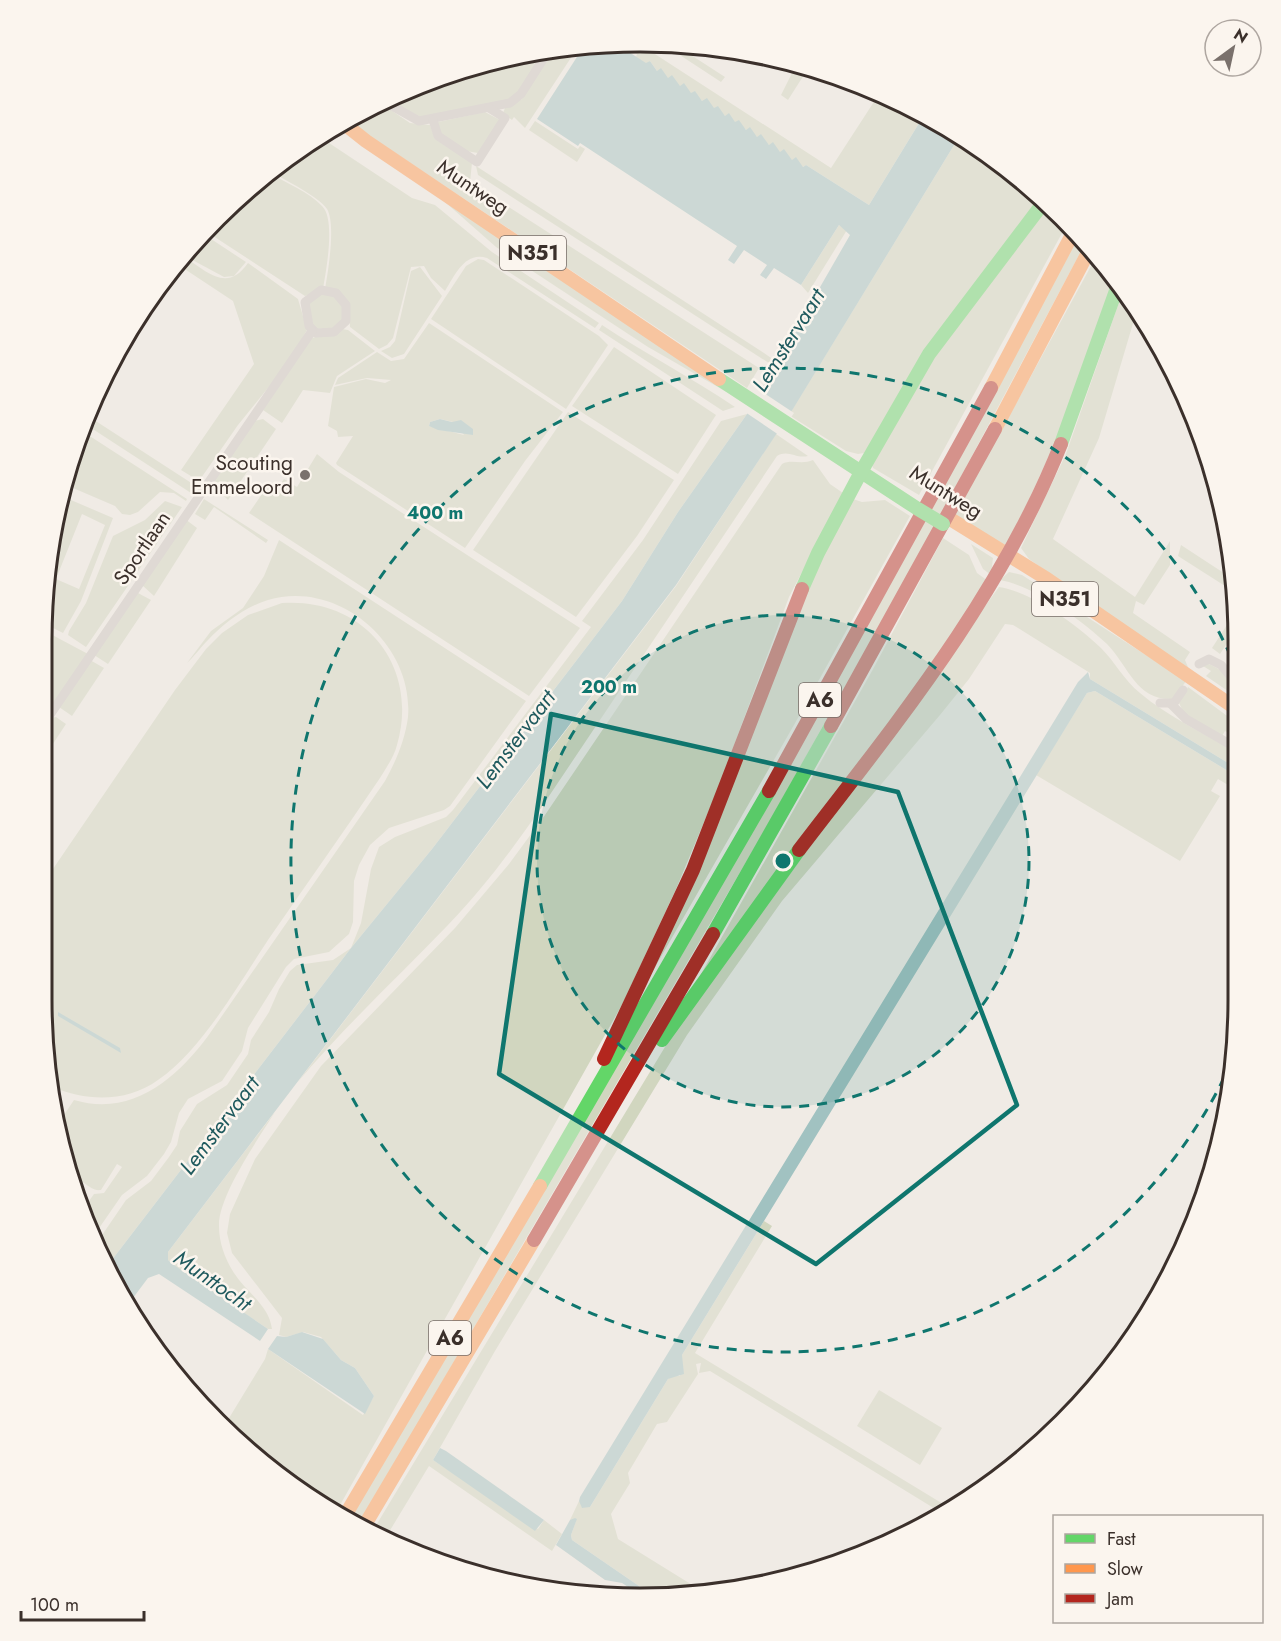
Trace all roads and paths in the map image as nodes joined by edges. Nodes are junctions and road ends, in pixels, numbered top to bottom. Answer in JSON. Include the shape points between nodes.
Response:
{"nodes":[{"id":1,"x":541,"y":62,"type":"edge"},
{"id":2,"x":393,"y":107,"type":"edge"},
{"id":3,"x":489,"y":108,"type":"junction"},
{"id":4,"x":433,"y":120,"type":"junction"},
{"id":5,"x":351,"y":129,"type":"edge"},
{"id":6,"x":347,"y":131,"type":"edge"},
{"id":7,"x":366,"y":141,"type":"junction"},
{"id":8,"x":1039,"y":209,"type":"edge"},
{"id":9,"x":1070,"y":239,"type":"edge"},
{"id":10,"x":1086,"y":257,"type":"edge"},
{"id":11,"x":1115,"y":294,"type":"edge"},
{"id":12,"x":312,"y":331,"type":"junction"},
{"id":13,"x":862,"y":469,"type":"junction"},
{"id":14,"x":1007,"y":559,"type":"junction"},
{"id":15,"x":1199,"y":664,"type":"dead end"},
{"id":16,"x":1228,"y":675,"type":"edge"},
{"id":17,"x":1183,"y":690,"type":"dead end"},
{"id":18,"x":1160,"y":703,"type":"dead end"},
{"id":19,"x":1228,"y":703,"type":"edge"},
{"id":20,"x":1171,"y":704,"type":"junction"},
{"id":21,"x":52,"y":712,"type":"edge"},
{"id":22,"x":1228,"y":743,"type":"edge"},
{"id":23,"x":618,"y":1098,"type":"junction"},
{"id":24,"x":554,"y":1163,"type":"junction"},
{"id":25,"x":348,"y":1511,"type":"edge"},
{"id":26,"x":367,"y":1521,"type":"edge"}],
"edges":[{"from":1,"to":3,"type":"street","via":[[516,100]]},
{"from":2,"to":4,"type":"street","via":[[416,121]]},
{"from":3,"to":4,"type":"street"},
{"from":3,"to":4,"type":"street","via":[[505,118],[477,162],[438,136]]},
{"from":5,"to":7,"type":"main road","name":"Muntweg","number":"N351"},
{"from":6,"to":7,"type":"main road","name":"Muntweg","number":"N351"},
{"from":7,"to":13,"type":"main road","name":"Muntweg","number":"N351"},
{"from":8,"to":13,"type":"main road","number":"A6","via":[[929,354]]},
{"from":9,"to":24,"type":"main road","number":"A6","via":[[809,718]]},
{"from":10,"to":23,"type":"main road","number":"A6","via":[[841,707]]},
{"from":11,"to":14,"type":"main road","number":"A6","via":[[1063,444]]},
{"from":12,"to":12,"type":"street","via":[[331,333],[344,325],[347,309],[340,295],[321,290],[307,298],[305,308]]},
{"from":12,"to":21,"type":"street","name":"Sportlaan"},
{"from":13,"to":14,"type":"main road","name":"Muntweg","number":"N351","bridge":true},
{"from":13,"to":24,"type":"main road","number":"A6","via":[[801,590],[673,915]]},
{"from":14,"to":19,"type":"main road","name":"Muntweg","number":"N351"},
{"from":14,"to":23,"type":"main road","number":"A6","via":[[958,642],[924,690],[770,888]]},
{"from":15,"to":16,"type":"street","via":[[1209,659],[1215,661]]},
{"from":17,"to":20,"type":"street"},
{"from":18,"to":20,"type":"street"},
{"from":20,"to":22,"type":"street","via":[[1186,719]]},
{"from":23,"to":26,"type":"main road","number":"A6"},
{"from":24,"to":25,"type":"main road","number":"A6"}]}
